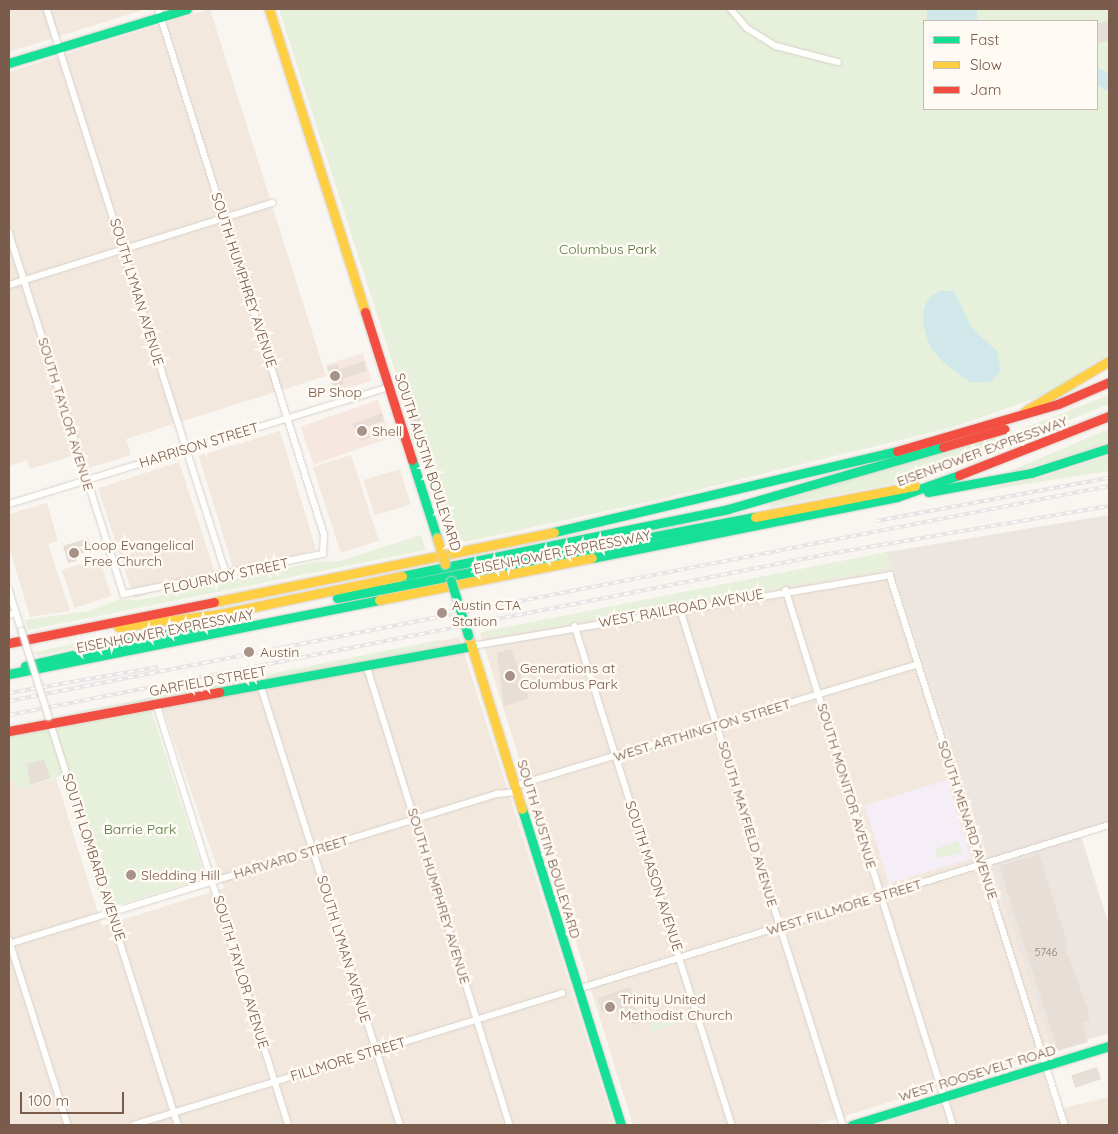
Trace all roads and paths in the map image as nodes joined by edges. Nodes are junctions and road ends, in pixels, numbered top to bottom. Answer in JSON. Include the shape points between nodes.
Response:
{"nodes":[{"id":1,"x":47,"y":9,"type":"edge"},
{"id":2,"x":187,"y":9,"type":"edge"},
{"id":3,"x":269,"y":9,"type":"edge"},
{"id":4,"x":731,"y":9,"type":"edge"},
{"id":5,"x":159,"y":13,"type":"edge"},
{"id":6,"x":59,"y":48,"type":"junction"},
{"id":7,"x":838,"y":62,"type":"dead end"},
{"id":8,"x":9,"y":63,"type":"edge"},
{"id":9,"x":272,"y":203,"type":"dead end"},
{"id":10,"x":224,"y":218,"type":"junction"},
{"id":11,"x":9,"y":232,"type":"edge"},
{"id":12,"x":123,"y":249,"type":"junction"},
{"id":13,"x":24,"y":280,"type":"junction"},
{"id":14,"x":9,"y":284,"type":"edge"},
{"id":15,"x":1109,"y":361,"type":"edge"},
{"id":16,"x":1109,"y":382,"type":"edge"},
{"id":17,"x":389,"y":387,"type":"junction"},
{"id":18,"x":1058,"y":404,"type":"junction"},
{"id":19,"x":1109,"y":416,"type":"edge"},
{"id":20,"x":287,"y":418,"type":"junction"},
{"id":21,"x":1015,"y":418,"type":"junction"},
{"id":22,"x":1109,"y":448,"type":"edge"},
{"id":23,"x":186,"y":449,"type":"junction"},
{"id":24,"x":87,"y":480,"type":"junction"},
{"id":25,"x":942,"y":482,"type":"junction"},
{"id":26,"x":897,"y":497,"type":"junction"},
{"id":27,"x":9,"y":504,"type":"edge"},
{"id":28,"x":325,"y":551,"type":"joint"},
{"id":29,"x":448,"y":572,"type":"junction"},
{"id":30,"x":890,"y":575,"type":"joint"},
{"id":31,"x":227,"y":576,"type":"junction"},
{"id":32,"x":9,"y":589,"type":"edge"},
{"id":33,"x":786,"y":590,"type":"junction"},
{"id":34,"x":124,"y":594,"type":"joint"},
{"id":35,"x":680,"y":608,"type":"junction"},
{"id":36,"x":16,"y":613,"type":"junction"},
{"id":37,"x":9,"y":615,"type":"edge"},
{"id":38,"x":575,"y":626,"type":"junction"},
{"id":39,"x":90,"y":627,"type":"junction"},
{"id":40,"x":9,"y":643,"type":"edge"},
{"id":41,"x":472,"y":646,"type":"junction"},
{"id":42,"x":918,"y":664,"type":"junction"},
{"id":43,"x":367,"y":666,"type":"junction"},
{"id":44,"x":9,"y":673,"type":"edge"},
{"id":45,"x":261,"y":686,"type":"junction"},
{"id":46,"x":818,"y":694,"type":"junction"},
{"id":47,"x":157,"y":705,"type":"junction"},
{"id":48,"x":50,"y":720,"type":"junction"},
{"id":49,"x":717,"y":725,"type":"junction"},
{"id":50,"x":9,"y":731,"type":"edge"},
{"id":51,"x":616,"y":756,"type":"junction"},
{"id":52,"x":516,"y":789,"type":"junction"},
{"id":53,"x":415,"y":819,"type":"junction"},
{"id":54,"x":1109,"y":825,"type":"edge"},
{"id":55,"x":313,"y":850,"type":"junction"},
{"id":56,"x":982,"y":864,"type":"junction"},
{"id":57,"x":212,"y":881,"type":"junction"},
{"id":58,"x":882,"y":895,"type":"junction"},
{"id":59,"x":112,"y":913,"type":"junction"},
{"id":60,"x":781,"y":926,"type":"junction"},
{"id":61,"x":9,"y":942,"type":"edge"},
{"id":62,"x":680,"y":958,"type":"junction"},
{"id":63,"x":578,"y":989,"type":"junction"},
{"id":64,"x":562,"y":993,"type":"dead end"},
{"id":65,"x":477,"y":1020,"type":"junction"},
{"id":66,"x":1109,"y":1046,"type":"edge"},
{"id":67,"x":376,"y":1051,"type":"junction"},
{"id":68,"x":1047,"y":1065,"type":"junction"},
{"id":69,"x":275,"y":1082,"type":"junction"},
{"id":70,"x":944,"y":1097,"type":"junction"},
{"id":71,"x":174,"y":1113,"type":"junction"},
{"id":72,"x":68,"y":1125,"type":"edge"},
{"id":73,"x":134,"y":1125,"type":"edge"},
{"id":74,"x":178,"y":1125,"type":"edge"},
{"id":75,"x":289,"y":1125,"type":"edge"},
{"id":76,"x":400,"y":1125,"type":"edge"},
{"id":77,"x":510,"y":1125,"type":"edge"},
{"id":78,"x":622,"y":1125,"type":"edge"},
{"id":79,"x":732,"y":1125,"type":"edge"},
{"id":80,"x":843,"y":1125,"type":"edge"},
{"id":81,"x":852,"y":1125,"type":"edge"},
{"id":82,"x":953,"y":1125,"type":"edge"},
{"id":83,"x":1066,"y":1125,"type":"edge"}],
"edges":[{"from":1,"to":6,"type":"street","name":"SOUTH LYMAN AVENUE"},
{"from":2,"to":5,"type":"main road"},
{"from":3,"to":17,"type":"main road","name":"SOUTH AUSTIN BOULEVARD"},
{"from":4,"to":7,"type":"street","via":[[747,28],[776,46]]},
{"from":5,"to":6,"type":"main road"},
{"from":5,"to":10,"type":"street","name":"SOUTH HUMPHREY AVENUE"},
{"from":6,"to":8,"type":"main road"},
{"from":6,"to":12,"type":"street","name":"SOUTH LYMAN AVENUE"},
{"from":9,"to":10,"type":"street"},
{"from":10,"to":12,"type":"street"},
{"from":10,"to":20,"type":"street","name":"SOUTH HUMPHREY AVENUE"},
{"from":11,"to":13,"type":"street","name":"SOUTH TAYLOR AVENUE"},
{"from":12,"to":13,"type":"street"},
{"from":12,"to":23,"type":"street","name":"SOUTH LYMAN AVENUE"},
{"from":13,"to":14,"type":"street"},
{"from":13,"to":24,"type":"street","name":"SOUTH TAYLOR AVENUE"},
{"from":15,"to":21,"type":"main road"},
{"from":16,"to":18,"type":"main road","name":"EISENHOWER EXPRESSWAY"},
{"from":17,"to":20,"type":"street","name":"HARRISON STREET"},
{"from":17,"to":29,"type":"main road","name":"SOUTH AUSTIN BOULEVARD","bridge":true},
{"from":18,"to":21,"type":"main road","name":"EISENHOWER EXPRESSWAY"},
{"from":18,"to":29,"type":"main road","via":[[1024,423],[728,509]]},
{"from":19,"to":25,"type":"main road","name":"EISENHOWER EXPRESSWAY"},
{"from":20,"to":23,"type":"street","name":"HARRISON STREET"},
{"from":20,"to":28,"type":"street","name":"SOUTH HUMPHREY AVENUE","via":[[326,541]]},
{"from":21,"to":39,"type":"main road","name":"EISENHOWER EXPRESSWAY","via":[[904,450],[641,514]]},
{"from":22,"to":26,"type":"main road","via":[[1031,473]]},
{"from":23,"to":24,"type":"street","name":"HARRISON STREET"},
{"from":23,"to":31,"type":"street","name":"SOUTH LYMAN AVENUE"},
{"from":24,"to":27,"type":"street","name":"HARRISON STREET"},
{"from":24,"to":34,"type":"street","name":"SOUTH TAYLOR AVENUE"},
{"from":25,"to":26,"type":"main road","name":"EISENHOWER EXPRESSWAY"},
{"from":25,"to":29,"type":"main road"},
{"from":26,"to":44,"type":"main road","name":"EISENHOWER EXPRESSWAY"},
{"from":28,"to":31,"type":"street","name":"FLOURNOY STREET","via":[[315,557]]},
{"from":29,"to":39,"type":"main road","via":[[136,627]]},
{"from":29,"to":41,"type":"main road","name":"SOUTH AUSTIN BOULEVARD","bridge":true},
{"from":29,"to":44,"type":"main road","via":[[39,661]]},
{"from":30,"to":33,"type":"street","name":"WEST RAILROAD AVENUE"},
{"from":30,"to":42,"type":"street","name":"SOUTH MENARD AVENUE"},
{"from":31,"to":34,"type":"street","name":"FLOURNOY STREET"},
{"from":32,"to":36,"type":"street","name":"SOUTH LOMBARD AVENUE"},
{"from":33,"to":35,"type":"street","name":"WEST RAILROAD AVENUE"},
{"from":33,"to":46,"type":"street","name":"SOUTH MONITOR AVENUE"},
{"from":35,"to":38,"type":"street","name":"WEST RAILROAD AVENUE"},
{"from":35,"to":49,"type":"street","name":"SOUTH MAYFIELD AVENUE"},
{"from":36,"to":37,"type":"street"},
{"from":36,"to":48,"type":"street","name":"SOUTH LOMBARD AVENUE","bridge":true},
{"from":38,"to":41,"type":"street","name":"WEST RAILROAD AVENUE"},
{"from":38,"to":51,"type":"street","name":"SOUTH MASON AVENUE"},
{"from":39,"to":40,"type":"main road","name":"EISENHOWER EXPRESSWAY"},
{"from":41,"to":43,"type":"main road","name":"GARFIELD STREET"},
{"from":41,"to":52,"type":"main road","name":"SOUTH AUSTIN BOULEVARD"},
{"from":42,"to":46,"type":"street","name":"WEST ARTHINGTON STREET"},
{"from":42,"to":56,"type":"street","name":"SOUTH MENARD AVENUE"},
{"from":43,"to":45,"type":"main road","name":"GARFIELD STREET"},
{"from":43,"to":53,"type":"street","name":"SOUTH HUMPHREY AVENUE"},
{"from":45,"to":47,"type":"main road","name":"GARFIELD STREET"},
{"from":45,"to":55,"type":"street","name":"SOUTH LYMAN AVENUE"},
{"from":46,"to":49,"type":"street","name":"WEST ARTHINGTON STREET"},
{"from":46,"to":58,"type":"street","name":"SOUTH MONITOR AVENUE"},
{"from":47,"to":48,"type":"main road","name":"GARFIELD STREET"},
{"from":47,"to":57,"type":"street","name":"SOUTH TAYLOR AVENUE"},
{"from":48,"to":50,"type":"main road","name":"GARFIELD STREET"},
{"from":48,"to":59,"type":"street","name":"SOUTH LOMBARD AVENUE"},
{"from":49,"to":51,"type":"street","name":"WEST ARTHINGTON STREET"},
{"from":49,"to":60,"type":"street","name":"SOUTH MAYFIELD AVENUE"},
{"from":51,"to":52,"type":"street","name":"WEST ARTHINGTON STREET"},
{"from":51,"to":62,"type":"street","name":"SOUTH MASON AVENUE"},
{"from":52,"to":53,"type":"street","name":"HARVARD STREET"},
{"from":52,"to":63,"type":"main road","name":"SOUTH AUSTIN BOULEVARD"},
{"from":53,"to":55,"type":"street","name":"HARVARD STREET"},
{"from":53,"to":65,"type":"street","name":"SOUTH HUMPHREY AVENUE"},
{"from":54,"to":56,"type":"street","name":"WEST FILLMORE STREET"},
{"from":55,"to":57,"type":"street","name":"HARVARD STREET"},
{"from":55,"to":67,"type":"street","name":"SOUTH LYMAN AVENUE"},
{"from":56,"to":58,"type":"street","name":"WEST FILLMORE STREET"},
{"from":56,"to":68,"type":"street","name":"SOUTH MENARD AVENUE"},
{"from":57,"to":59,"type":"street","name":"HARVARD STREET"},
{"from":57,"to":69,"type":"street","name":"SOUTH TAYLOR AVENUE"},
{"from":58,"to":60,"type":"street","name":"WEST FILLMORE STREET"},
{"from":58,"to":70,"type":"street","name":"SOUTH MONITOR AVENUE"},
{"from":59,"to":61,"type":"street","name":"HARVARD STREET"},
{"from":59,"to":71,"type":"street","name":"SOUTH LOMBARD AVENUE"},
{"from":60,"to":62,"type":"street","name":"WEST FILLMORE STREET"},
{"from":60,"to":80,"type":"street","name":"SOUTH MAYFIELD AVENUE"},
{"from":61,"to":72,"type":"street"},
{"from":62,"to":63,"type":"street","name":"WEST FILLMORE STREET"},
{"from":62,"to":79,"type":"street","name":"SOUTH MASON AVENUE"},
{"from":63,"to":78,"type":"main road","name":"SOUTH AUSTIN BOULEVARD"},
{"from":64,"to":65,"type":"street","name":"FILLMORE STREET"},
{"from":65,"to":67,"type":"street","name":"FILLMORE STREET"},
{"from":65,"to":77,"type":"street","name":"SOUTH HUMPHREY AVENUE"},
{"from":66,"to":68,"type":"main road","name":"WEST ROOSEVELT ROAD"},
{"from":67,"to":69,"type":"street","name":"FILLMORE STREET"},
{"from":67,"to":76,"type":"street","name":"SOUTH LYMAN AVENUE"},
{"from":68,"to":70,"type":"main road","name":"WEST ROOSEVELT ROAD"},
{"from":68,"to":83,"type":"street","name":"SOUTH MENARD AVENUE"},
{"from":69,"to":71,"type":"street","name":"FILLMORE STREET"},
{"from":69,"to":75,"type":"street","name":"SOUTH TAYLOR AVENUE"},
{"from":70,"to":81,"type":"main road","name":"WEST ROOSEVELT ROAD"},
{"from":70,"to":82,"type":"street","name":"SOUTH MONITOR AVENUE"},
{"from":71,"to":73,"type":"street","name":"FILLMORE STREET"},
{"from":71,"to":74,"type":"street","name":"SOUTH LOMBARD AVENUE"}]}
